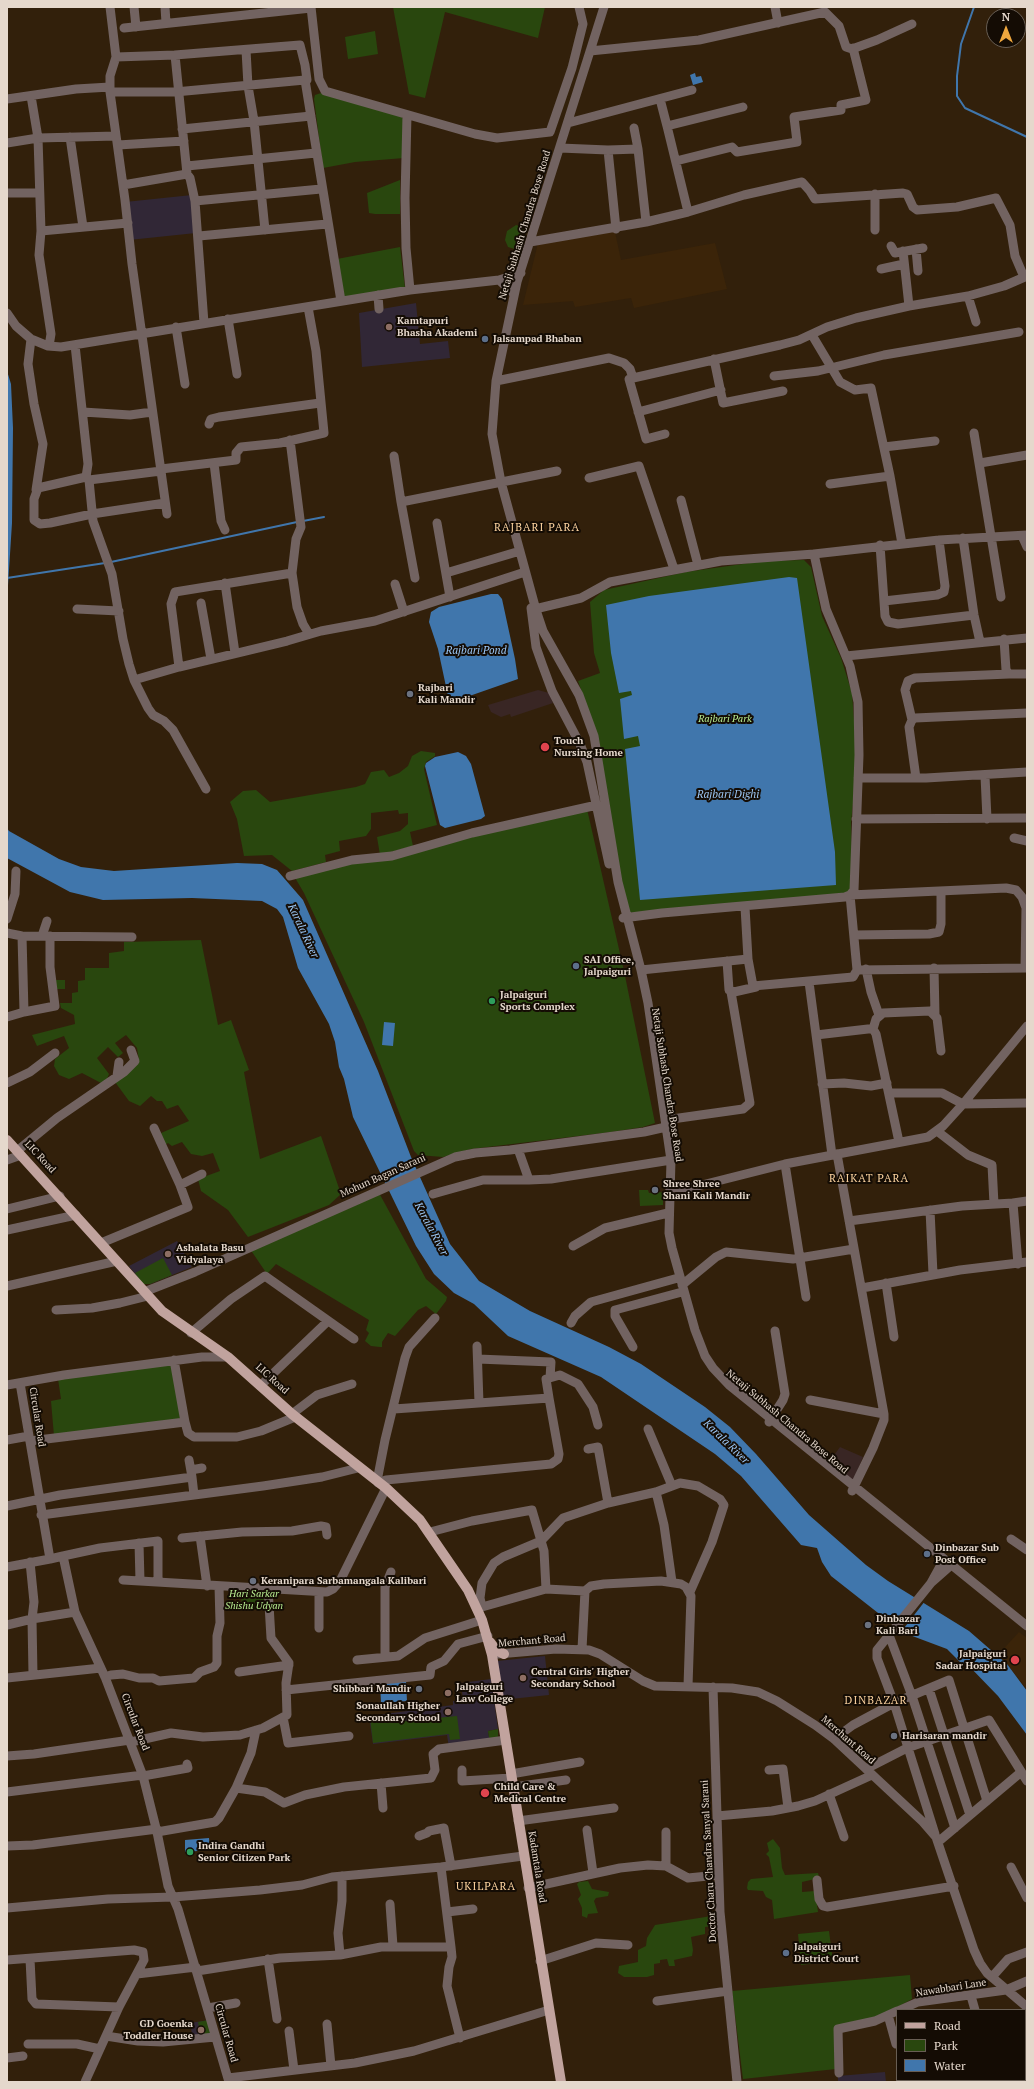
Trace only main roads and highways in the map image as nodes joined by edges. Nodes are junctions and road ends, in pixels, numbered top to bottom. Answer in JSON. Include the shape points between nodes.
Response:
{"nodes":[{"id":1,"x":7,"y":1140,"type":"edge"},
{"id":2,"x":489,"y":1639,"type":"junction"},
{"id":3,"x":504,"y":1654,"type":"road end"},
{"id":4,"x":492,"y":1655,"type":"joint"},
{"id":5,"x":560,"y":2082,"type":"edge"}],
"edges":[{"from":1,"to":2,"type":"main road","name":"LIC Road","via":[[162,1311],[228,1357],[293,1415],[420,1520],[480,1608]]},
{"from":2,"to":3,"type":"main road","via":[[496,1650]]},
{"from":2,"to":4,"type":"main road","name":"LIC Road"},
{"from":4,"to":5,"type":"main road","name":"Kadamtala Road"}]}
